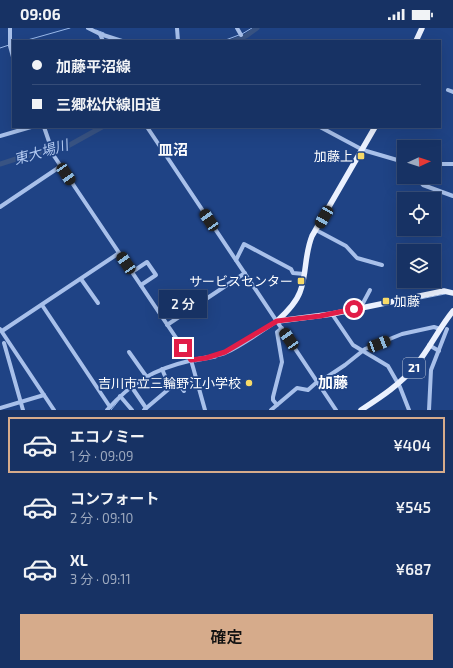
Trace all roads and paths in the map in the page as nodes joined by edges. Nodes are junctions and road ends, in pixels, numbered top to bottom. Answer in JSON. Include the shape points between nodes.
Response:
{"nodes":[{"id":1,"x":10,"y":28,"type":"edge"},
{"id":2,"x":177,"y":28,"type":"edge"},
{"id":3,"x":237,"y":28,"type":"edge"},
{"id":4,"x":422,"y":28,"type":"edge"},
{"id":5,"x":91,"y":29,"type":"edge"},
{"id":6,"x":100,"y":34,"type":"junction"},
{"id":7,"x":241,"y":35,"type":"dead end"},
{"id":8,"x":103,"y":40,"type":"edge"},
{"id":9,"x":119,"y":40,"type":"edge"},
{"id":10,"x":178,"y":40,"type":"edge"},
{"id":11,"x":416,"y":40,"type":"edge"},
{"id":12,"x":12,"y":53,"type":"edge"},
{"id":13,"x":448,"y":90,"type":"dead end"},
{"id":14,"x":453,"y":92,"type":"edge"},
{"id":15,"x":28,"y":128,"type":"edge"},
{"id":16,"x":44,"y":128,"type":"edge"},
{"id":17,"x":148,"y":128,"type":"edge"},
{"id":18,"x":322,"y":128,"type":"edge"},
{"id":19,"x":374,"y":128,"type":"edge"},
{"id":20,"x":0,"y":136,"type":"edge"},
{"id":21,"x":363,"y":150,"type":"junction"},
{"id":22,"x":397,"y":160,"type":"edge"},
{"id":23,"x":441,"y":164,"type":"edge"},
{"id":24,"x":453,"y":164,"type":"edge"},
{"id":25,"x":61,"y":166,"type":"junction"},
{"id":26,"x":421,"y":184,"type":"edge"},
{"id":27,"x":453,"y":196,"type":"edge"},
{"id":28,"x":0,"y":207,"type":"edge"},
{"id":29,"x":316,"y":230,"type":"junction"},
{"id":30,"x":119,"y":253,"type":"junction"},
{"id":31,"x":236,"y":260,"type":"junction"},
{"id":32,"x":382,"y":266,"type":"dead end"},
{"id":33,"x":132,"y":272,"type":"junction"},
{"id":34,"x":245,"y":273,"type":"junction"},
{"id":35,"x":304,"y":274,"type":"junction"},
{"id":36,"x":81,"y":278,"type":"junction"},
{"id":37,"x":141,"y":285,"type":"junction"},
{"id":38,"x":370,"y":290,"type":"dead end"},
{"id":39,"x":453,"y":293,"type":"edge"},
{"id":40,"x":354,"y":301,"type":"dead end"},
{"id":41,"x":98,"y":303,"type":"dead end"},
{"id":42,"x":42,"y":305,"type":"junction"},
{"id":43,"x":362,"y":306,"type":"junction"},
{"id":44,"x":453,"y":312,"type":"edge"},
{"id":45,"x":160,"y":314,"type":"junction"},
{"id":46,"x":332,"y":314,"type":"junction"},
{"id":47,"x":182,"y":316,"type":"junction"},
{"id":48,"x":277,"y":321,"type":"junction"},
{"id":49,"x":168,"y":325,"type":"junction"},
{"id":50,"x":282,"y":328,"type":"junction"},
{"id":51,"x":444,"y":328,"type":"junction"},
{"id":52,"x":1,"y":330,"type":"edge"},
{"id":53,"x":4,"y":342,"type":"edge"},
{"id":54,"x":429,"y":345,"type":"junction"},
{"id":55,"x":363,"y":350,"type":"junction"},
{"id":56,"x":439,"y":351,"type":"junction"},
{"id":57,"x":129,"y":352,"type":"dead end"},
{"id":58,"x":191,"y":362,"type":"junction"},
{"id":59,"x":163,"y":371,"type":"junction"},
{"id":60,"x":146,"y":376,"type":"junction"},
{"id":61,"x":318,"y":382,"type":"junction"},
{"id":62,"x":398,"y":384,"type":"junction"},
{"id":63,"x":133,"y":387,"type":"junction"},
{"id":64,"x":170,"y":388,"type":"junction"},
{"id":65,"x":184,"y":391,"type":"dead end"},
{"id":66,"x":44,"y":395,"type":"junction"},
{"id":67,"x":121,"y":397,"type":"junction"},
{"id":68,"x":20,"y":402,"type":"junction"},
{"id":69,"x":277,"y":405,"type":"junction"},
{"id":70,"x":111,"y":407,"type":"edge"},
{"id":71,"x":0,"y":408,"type":"edge"},
{"id":72,"x":145,"y":409,"type":"edge"},
{"id":73,"x":23,"y":410,"type":"edge"},
{"id":74,"x":54,"y":410,"type":"edge"},
{"id":75,"x":132,"y":410,"type":"edge"},
{"id":76,"x":206,"y":410,"type":"edge"},
{"id":77,"x":271,"y":410,"type":"edge"},
{"id":78,"x":336,"y":410,"type":"edge"},
{"id":79,"x":361,"y":410,"type":"edge"},
{"id":80,"x":409,"y":410,"type":"edge"},
{"id":81,"x":429,"y":410,"type":"edge"}],
"edges":[{"from":1,"to":12,"type":"street"},
{"from":2,"to":10,"type":"street"},
{"from":3,"to":7,"type":"street"},
{"from":4,"to":11,"type":"main road"},
{"from":5,"to":6,"type":"street"},
{"from":6,"to":8,"type":"street"},
{"from":6,"to":9,"type":"street"},
{"from":13,"to":14,"type":"street"},
{"from":15,"to":20,"type":"street"},
{"from":16,"to":25,"type":"street","via":[[53,153]]},
{"from":17,"to":31,"type":"street"},
{"from":18,"to":21,"type":"street"},
{"from":19,"to":21,"type":"main road"},
{"from":21,"to":22,"type":"street"},
{"from":21,"to":29,"type":"main road"},
{"from":23,"to":24,"type":"street"},
{"from":25,"to":28,"type":"street"},
{"from":25,"to":30,"type":"street"},
{"from":26,"to":27,"type":"street"},
{"from":29,"to":32,"type":"street","via":[[346,246],[357,258]]},
{"from":29,"to":35,"type":"main road","via":[[308,249]]},
{"from":30,"to":33,"type":"street"},
{"from":30,"to":36,"type":"street"},
{"from":31,"to":34,"type":"street"},
{"from":31,"to":35,"type":"street","via":[[244,244],[291,269],[293,273]]},
{"from":33,"to":37,"type":"street"},
{"from":33,"to":37,"type":"street","via":[[147,262],[156,275]]},
{"from":34,"to":47,"type":"street"},
{"from":34,"to":48,"type":"street"},
{"from":35,"to":48,"type":"main road","via":[[295,302]]},
{"from":36,"to":41,"type":"street"},
{"from":36,"to":42,"type":"street"},
{"from":37,"to":45,"type":"street"},
{"from":38,"to":43,"type":"street"},
{"from":39,"to":43,"type":"main road","via":[[444,291]]},
{"from":40,"to":43,"type":"street"},
{"from":42,"to":52,"type":"street"},
{"from":42,"to":70,"type":"street"},
{"from":43,"to":46,"type":"main road"},
{"from":44,"to":51,"type":"main road","number":"21"},
{"from":45,"to":47,"type":"street","via":[[174,304]]},
{"from":45,"to":49,"type":"street"},
{"from":46,"to":48,"type":"main road"},
{"from":46,"to":55,"type":"street","via":[[351,342]]},
{"from":47,"to":49,"type":"street"},
{"from":48,"to":50,"type":"street"},
{"from":48,"to":58,"type":"street","via":[[225,352]]},
{"from":49,"to":58,"type":"street"},
{"from":50,"to":61,"type":"street"},
{"from":50,"to":69,"type":"street","via":[[277,332],[282,362],[273,397]]},
{"from":51,"to":54,"type":"main road","number":"21"},
{"from":51,"to":55,"type":"street","via":[[434,326],[402,334]]},
{"from":51,"to":56,"type":"street"},
{"from":52,"to":53,"type":"street"},
{"from":53,"to":66,"type":"street"},
{"from":53,"to":68,"type":"street"},
{"from":54,"to":56,"type":"street"},
{"from":54,"to":62,"type":"main road","number":"21","via":[[416,366]]},
{"from":55,"to":61,"type":"street"},
{"from":55,"to":62,"type":"street","via":[[388,366]]},
{"from":56,"to":81,"type":"street","via":[[431,370]]},
{"from":57,"to":60,"type":"street"},
{"from":58,"to":59,"type":"street"},
{"from":58,"to":76,"type":"street"},
{"from":59,"to":60,"type":"street"},
{"from":59,"to":64,"type":"street"},
{"from":60,"to":63,"type":"street"},
{"from":61,"to":69,"type":"street","via":[[308,390],[296,388]]},
{"from":61,"to":78,"type":"street"},
{"from":62,"to":79,"type":"main road","number":"21"},
{"from":62,"to":80,"type":"street"},
{"from":63,"to":67,"type":"street"},
{"from":63,"to":72,"type":"street"},
{"from":64,"to":65,"type":"street","via":[[180,384]]},
{"from":64,"to":72,"type":"street"},
{"from":66,"to":68,"type":"street"},
{"from":66,"to":74,"type":"street"},
{"from":67,"to":70,"type":"street"},
{"from":67,"to":75,"type":"street"},
{"from":68,"to":71,"type":"street"},
{"from":68,"to":73,"type":"street"},
{"from":69,"to":77,"type":"street"}]}
